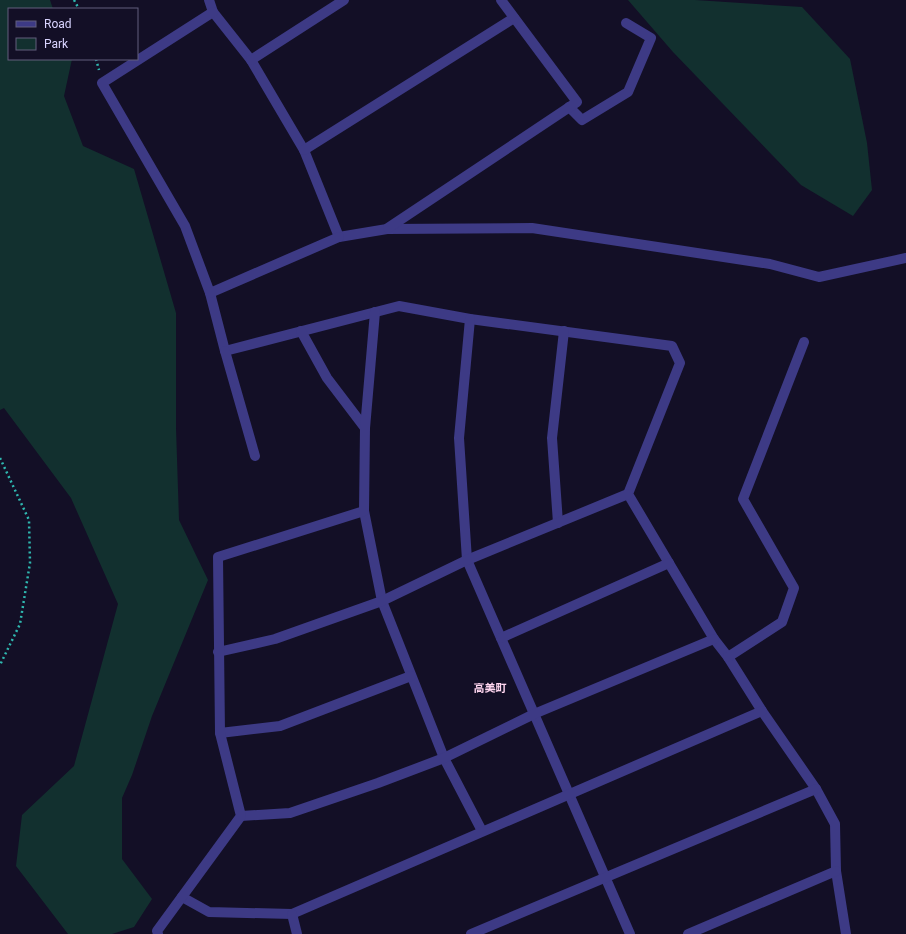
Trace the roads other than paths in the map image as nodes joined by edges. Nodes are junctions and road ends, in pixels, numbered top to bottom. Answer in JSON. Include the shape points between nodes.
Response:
{"nodes":[{"id":1,"x":209,"y":0,"type":"edge"},
{"id":2,"x":344,"y":0,"type":"edge"},
{"id":3,"x":502,"y":0,"type":"edge"},
{"id":4,"x":213,"y":12,"type":"junction"},
{"id":5,"x":514,"y":18,"type":"junction"},
{"id":6,"x":626,"y":22,"type":"dead end"},
{"id":7,"x":138,"y":60,"type":"edge"},
{"id":8,"x":138,"y":60,"type":"edge"},
{"id":9,"x":251,"y":60,"type":"junction"},
{"id":10,"x":569,"y":107,"type":"junction"},
{"id":11,"x":304,"y":150,"type":"junction"},
{"id":12,"x":387,"y":229,"type":"junction"},
{"id":13,"x":338,"y":237,"type":"junction"},
{"id":14,"x":906,"y":258,"type":"edge"},
{"id":15,"x":210,"y":293,"type":"junction"},
{"id":16,"x":375,"y":312,"type":"junction"},
{"id":17,"x":470,"y":319,"type":"junction"},
{"id":18,"x":564,"y":330,"type":"junction"},
{"id":19,"x":301,"y":331,"type":"junction"},
{"id":20,"x":804,"y":342,"type":"dead end"},
{"id":21,"x":225,"y":351,"type":"junction"},
{"id":22,"x":365,"y":428,"type":"junction"},
{"id":23,"x":255,"y":456,"type":"dead end"},
{"id":24,"x":628,"y":494,"type":"junction"},
{"id":25,"x":364,"y":511,"type":"junction"},
{"id":26,"x":558,"y":523,"type":"junction"},
{"id":27,"x":468,"y":560,"type":"junction"},
{"id":28,"x":669,"y":563,"type":"junction"},
{"id":29,"x":382,"y":601,"type":"junction"},
{"id":30,"x":501,"y":638,"type":"junction"},
{"id":31,"x":714,"y":639,"type":"junction"},
{"id":32,"x":218,"y":652,"type":"junction"},
{"id":33,"x":728,"y":657,"type":"junction"},
{"id":34,"x":411,"y":676,"type":"junction"},
{"id":35,"x":762,"y":711,"type":"junction"},
{"id":36,"x":534,"y":714,"type":"junction"},
{"id":37,"x":220,"y":733,"type":"junction"},
{"id":38,"x":444,"y":758,"type":"junction"},
{"id":39,"x":816,"y":789,"type":"junction"},
{"id":40,"x":570,"y":794,"type":"junction"},
{"id":41,"x":241,"y":816,"type":"junction"},
{"id":42,"x":482,"y":831,"type":"junction"},
{"id":43,"x":836,"y":871,"type":"junction"},
{"id":44,"x":605,"y":876,"type":"junction"},
{"id":45,"x":182,"y":897,"type":"junction"},
{"id":46,"x":292,"y":914,"type":"junction"},
{"id":47,"x":158,"y":934,"type":"edge"},
{"id":48,"x":297,"y":934,"type":"edge"},
{"id":49,"x":471,"y":934,"type":"edge"},
{"id":50,"x":630,"y":934,"type":"edge"},
{"id":51,"x":688,"y":934,"type":"edge"},
{"id":52,"x":846,"y":934,"type":"edge"}],
"edges":[{"from":1,"to":4,"type":"street"},
{"from":2,"to":9,"type":"street"},
{"from":3,"to":5,"type":"street"},
{"from":4,"to":8,"type":"street"},
{"from":4,"to":9,"type":"street"},
{"from":5,"to":10,"type":"street","via":[[577,102]]},
{"from":5,"to":11,"type":"street"},
{"from":6,"to":10,"type":"street","via":[[651,38],[628,92],[582,120]]},
{"from":7,"to":15,"type":"street","via":[[102,83],[185,226]]},
{"from":9,"to":11,"type":"street"},
{"from":10,"to":12,"type":"street"},
{"from":11,"to":13,"type":"street"},
{"from":12,"to":13,"type":"street"},
{"from":12,"to":14,"type":"street","via":[[532,228],[770,264],[819,278]]},
{"from":13,"to":15,"type":"street"},
{"from":15,"to":21,"type":"street"},
{"from":16,"to":17,"type":"street","via":[[398,306]]},
{"from":16,"to":19,"type":"street"},
{"from":16,"to":22,"type":"street"},
{"from":17,"to":18,"type":"street"},
{"from":17,"to":27,"type":"street","via":[[459,438]]},
{"from":18,"to":24,"type":"street","via":[[672,346],[680,363]]},
{"from":18,"to":26,"type":"street","via":[[552,438]]},
{"from":19,"to":21,"type":"street"},
{"from":19,"to":22,"type":"street","via":[[327,378]]},
{"from":20,"to":33,"type":"street","via":[[743,499],[794,588],[782,622]]},
{"from":21,"to":23,"type":"street"},
{"from":22,"to":25,"type":"street"},
{"from":24,"to":26,"type":"street"},
{"from":24,"to":28,"type":"street"},
{"from":25,"to":29,"type":"street"},
{"from":25,"to":32,"type":"street","via":[[218,557]]},
{"from":26,"to":27,"type":"street"},
{"from":27,"to":29,"type":"street"},
{"from":27,"to":30,"type":"street"},
{"from":28,"to":30,"type":"street"},
{"from":28,"to":31,"type":"street"},
{"from":29,"to":32,"type":"street","via":[[274,639]]},
{"from":29,"to":34,"type":"street"},
{"from":30,"to":36,"type":"street"},
{"from":31,"to":33,"type":"street"},
{"from":31,"to":36,"type":"street"},
{"from":32,"to":37,"type":"street"},
{"from":33,"to":35,"type":"street"},
{"from":34,"to":37,"type":"street","via":[[280,726]]},
{"from":34,"to":38,"type":"street"},
{"from":35,"to":39,"type":"street"},
{"from":35,"to":40,"type":"street"},
{"from":36,"to":38,"type":"street"},
{"from":36,"to":40,"type":"street"},
{"from":37,"to":41,"type":"street"},
{"from":38,"to":41,"type":"street","via":[[290,813]]},
{"from":38,"to":42,"type":"street"},
{"from":39,"to":43,"type":"street","via":[[835,824]]},
{"from":39,"to":44,"type":"street"},
{"from":40,"to":42,"type":"street"},
{"from":40,"to":44,"type":"street"},
{"from":41,"to":45,"type":"street"},
{"from":42,"to":46,"type":"street"},
{"from":43,"to":51,"type":"street"},
{"from":43,"to":52,"type":"street"},
{"from":44,"to":49,"type":"street"},
{"from":44,"to":50,"type":"street"},
{"from":45,"to":46,"type":"street","via":[[209,912]]},
{"from":45,"to":47,"type":"street","via":[[157,930]]},
{"from":46,"to":48,"type":"street"}]}
